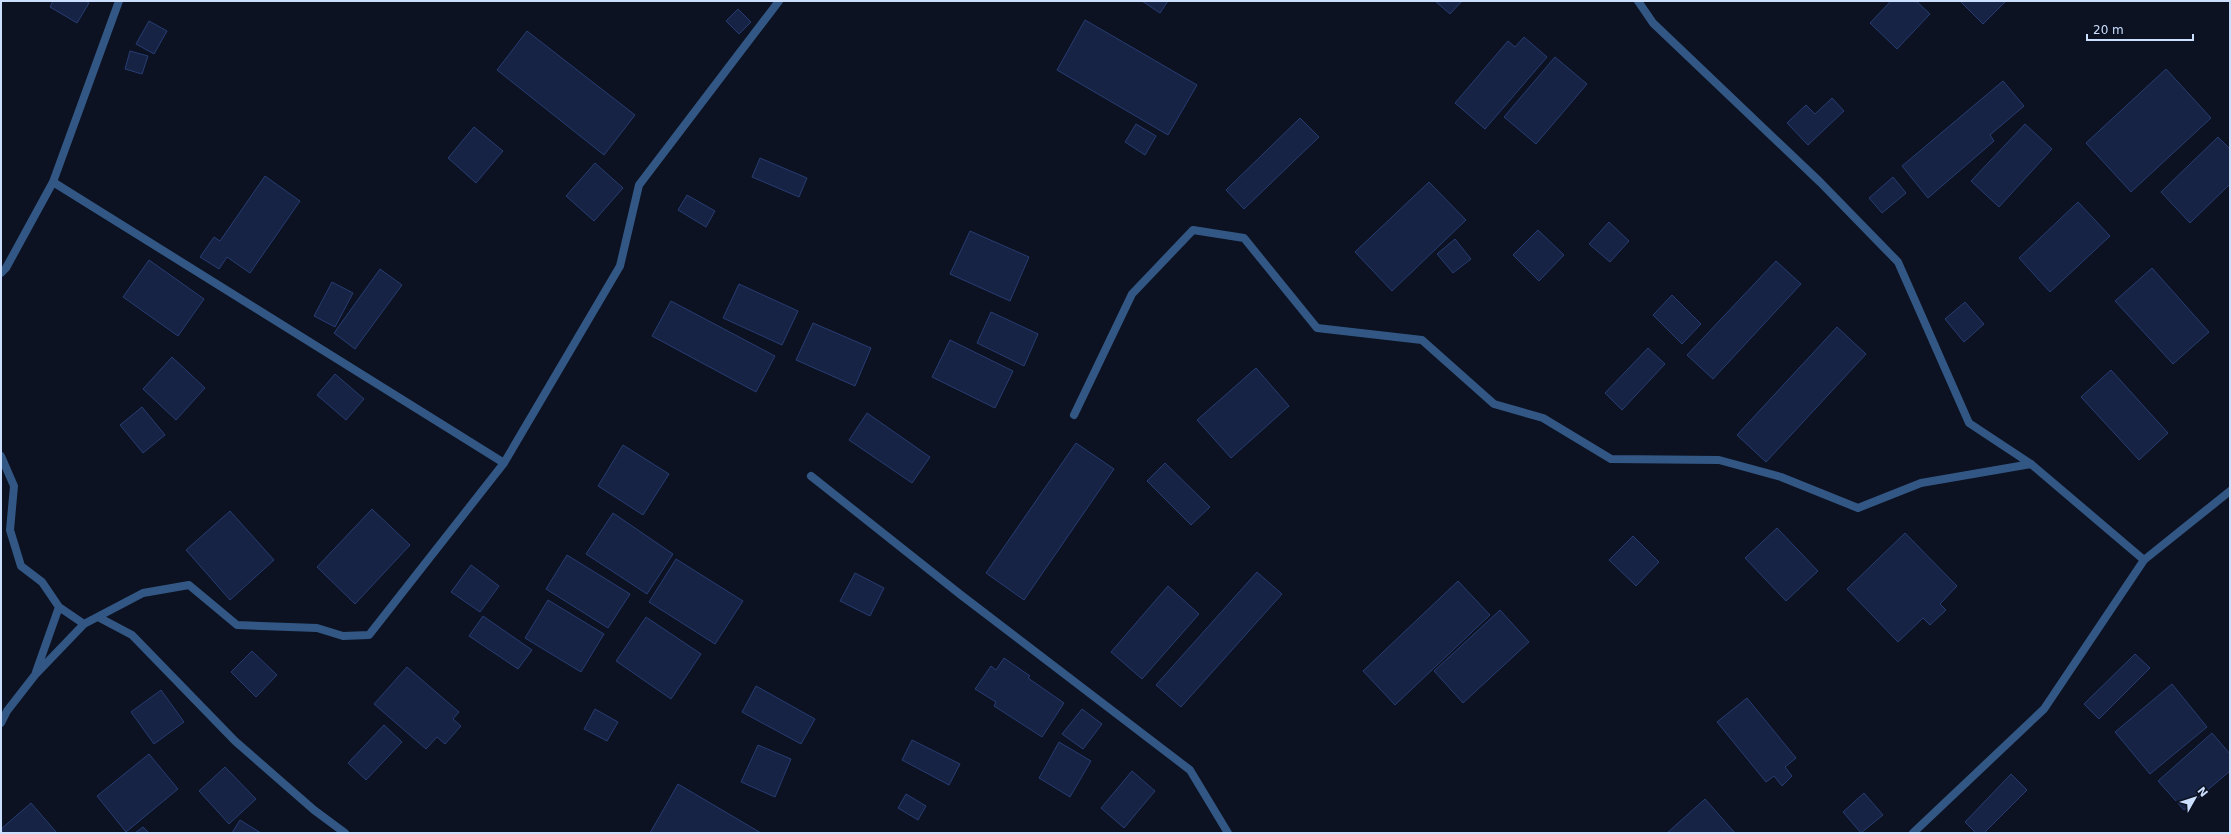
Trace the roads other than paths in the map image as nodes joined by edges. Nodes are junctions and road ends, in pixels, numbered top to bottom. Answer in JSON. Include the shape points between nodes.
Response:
{"nodes":[{"id":1,"x":119,"y":1,"type":"edge"},
{"id":2,"x":779,"y":1,"type":"edge"},
{"id":3,"x":1638,"y":1,"type":"edge"},
{"id":4,"x":53,"y":182,"type":"junction"},
{"id":5,"x":3,"y":270,"type":"edge"},
{"id":6,"x":1074,"y":414,"type":"dead end"},
{"id":7,"x":1,"y":456,"type":"edge"},
{"id":8,"x":504,"y":463,"type":"junction"},
{"id":9,"x":2031,"y":464,"type":"junction"},
{"id":10,"x":811,"y":476,"type":"dead end"},
{"id":11,"x":2230,"y":491,"type":"edge"},
{"id":12,"x":2144,"y":560,"type":"junction"},
{"id":13,"x":59,"y":607,"type":"junction"},
{"id":14,"x":98,"y":617,"type":"junction"},
{"id":15,"x":84,"y":624,"type":"junction"},
{"id":16,"x":35,"y":675,"type":"junction"},
{"id":17,"x":1,"y":723,"type":"edge"},
{"id":18,"x":345,"y":833,"type":"edge"},
{"id":19,"x":1228,"y":833,"type":"edge"},
{"id":20,"x":1913,"y":833,"type":"edge"}],
"edges":[{"from":1,"to":4,"type":"street"},
{"from":2,"to":8,"type":"street","via":[[639,185],[620,266]]},
{"from":3,"to":9,"type":"street","via":[[1653,23],[1820,182],[1898,262],[1968,423]]},
{"from":4,"to":5,"type":"street"},
{"from":4,"to":8,"type":"street"},
{"from":6,"to":9,"type":"street","via":[[1132,294],[1193,230],[1244,238],[1317,328],[1422,340],[1494,404],[1543,418],[1611,459],[1719,460],[1781,477],[1858,508],[1921,482]]},
{"from":7,"to":13,"type":"street","via":[[14,486],[10,530],[21,566],[42,582]]},
{"from":8,"to":14,"type":"street","via":[[369,635],[343,636],[317,628],[237,625],[189,585],[143,593]]},
{"from":9,"to":12,"type":"street"},
{"from":10,"to":19,"type":"street","via":[[1190,770]]},
{"from":11,"to":12,"type":"street"},
{"from":12,"to":20,"type":"street","via":[[2044,709]]},
{"from":13,"to":15,"type":"street"},
{"from":13,"to":16,"type":"street"},
{"from":14,"to":15,"type":"street"},
{"from":14,"to":18,"type":"street","via":[[132,635],[235,741],[314,810]]},
{"from":15,"to":16,"type":"street"},
{"from":16,"to":17,"type":"street","via":[[7,710]]}]}
